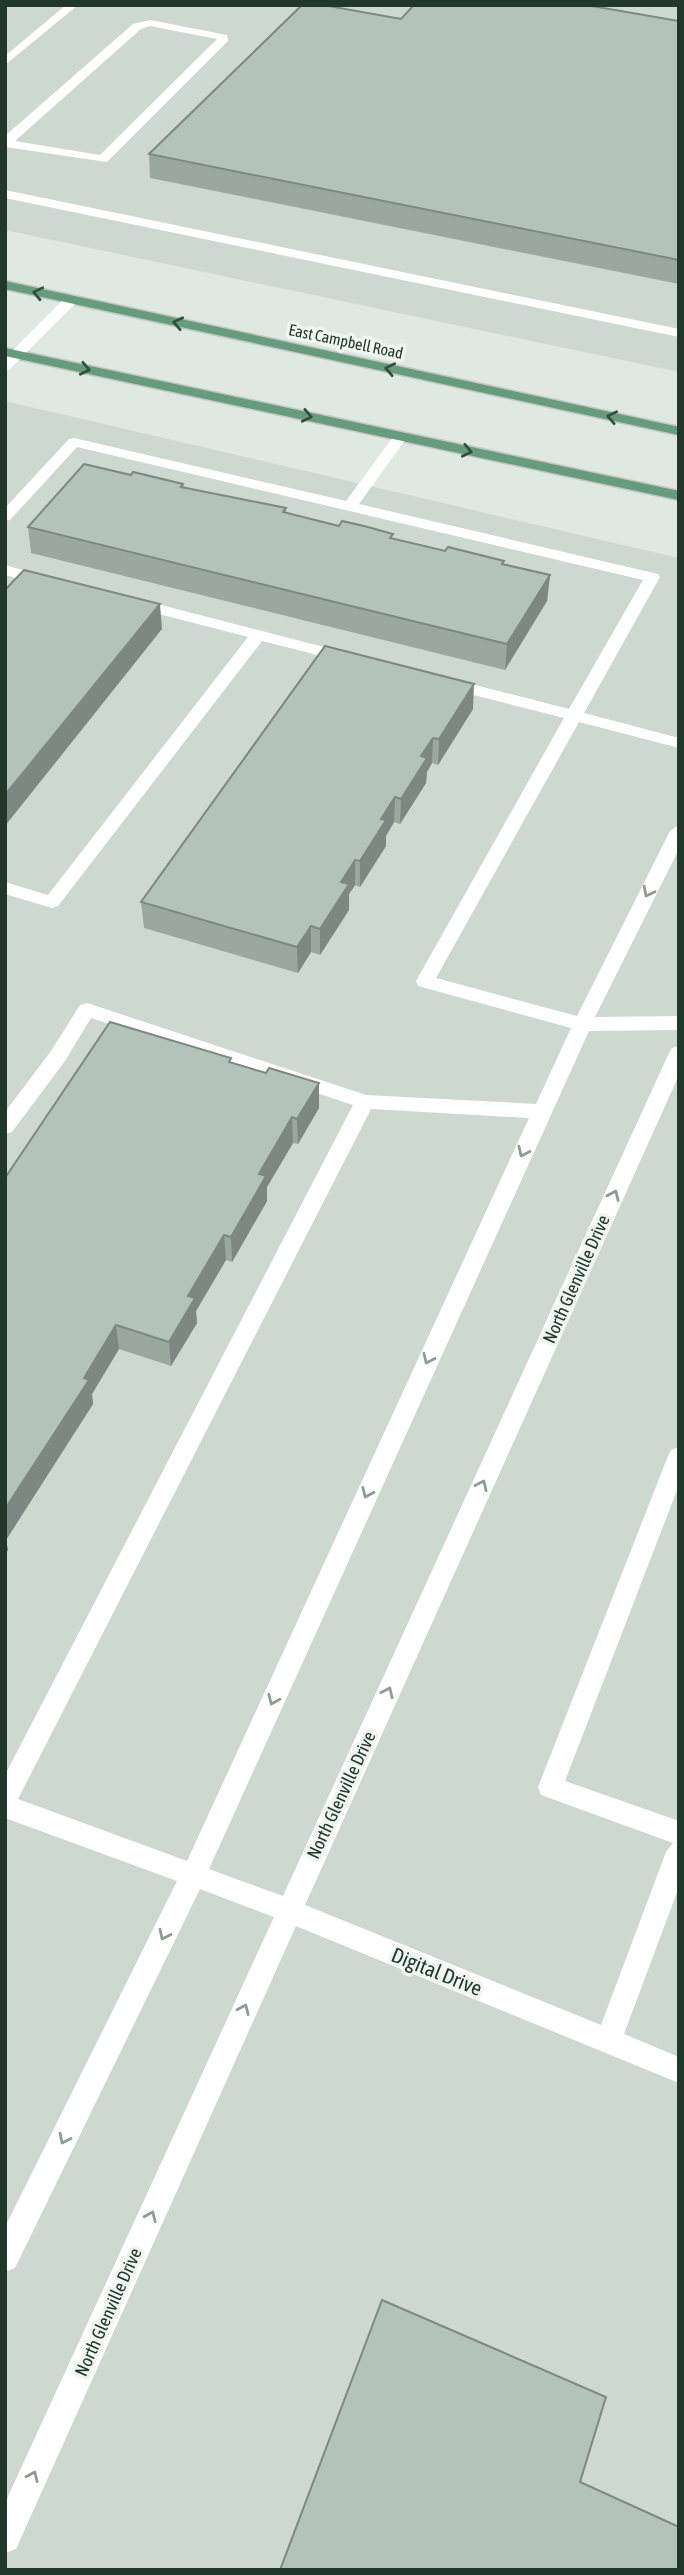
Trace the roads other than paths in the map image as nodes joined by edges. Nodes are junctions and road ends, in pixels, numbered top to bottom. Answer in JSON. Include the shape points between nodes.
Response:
{"nodes":[{"id":1,"x":73,"y":5,"type":"edge"},
{"id":2,"x":5,"y":62,"type":"edge"},
{"id":3,"x":5,"y":143,"type":"edge"},
{"id":4,"x":5,"y":194,"type":"edge"},
{"id":5,"x":5,"y":285,"type":"edge"},
{"id":6,"x":71,"y":300,"type":"junction"},
{"id":7,"x":679,"y":333,"type":"edge"},
{"id":8,"x":12,"y":353,"type":"edge"},
{"id":9,"x":5,"y":366,"type":"edge"},
{"id":10,"x":679,"y":431,"type":"edge"},
{"id":11,"x":401,"y":436,"type":"junction"},
{"id":12,"x":679,"y":496,"type":"edge"},
{"id":13,"x":350,"y":506,"type":"junction"},
{"id":14,"x":5,"y":517,"type":"edge"},
{"id":15,"x":5,"y":570,"type":"edge"},
{"id":16,"x":58,"y":584,"type":"edge"},
{"id":17,"x":111,"y":597,"type":"edge"},
{"id":18,"x":258,"y":635,"type":"junction"},
{"id":19,"x":364,"y":662,"type":"edge"},
{"id":20,"x":430,"y":679,"type":"edge"},
{"id":21,"x":576,"y":716,"type":"junction"},
{"id":22,"x":679,"y":743,"type":"edge"},
{"id":23,"x":679,"y":831,"type":"edge"},
{"id":24,"x":5,"y":888,"type":"edge"},
{"id":25,"x":679,"y":1023,"type":"edge"},
{"id":26,"x":582,"y":1024,"type":"junction"},
{"id":27,"x":679,"y":1053,"type":"edge"},
{"id":28,"x":365,"y":1102,"type":"junction"},
{"id":29,"x":542,"y":1111,"type":"junction"},
{"id":30,"x":5,"y":1127,"type":"edge"},
{"id":31,"x":679,"y":1456,"type":"edge"},
{"id":32,"x":5,"y":1800,"type":"edge"},
{"id":33,"x":5,"y":1806,"type":"edge"},
{"id":34,"x":679,"y":1833,"type":"edge"},
{"id":35,"x":679,"y":1852,"type":"edge"},
{"id":36,"x":194,"y":1874,"type":"junction"},
{"id":37,"x":288,"y":1910,"type":"junction"},
{"id":38,"x":608,"y":2041,"type":"junction"},
{"id":39,"x":679,"y":2070,"type":"edge"},
{"id":40,"x":5,"y":2258,"type":"edge"},
{"id":41,"x":5,"y":2538,"type":"edge"}],
"edges":[{"from":1,"to":2,"type":"street"},
{"from":3,"to":3,"type":"street","via":[[103,159],[223,37],[150,23],[137,26]]},
{"from":4,"to":7,"type":"street"},
{"from":6,"to":5,"type":"main road","name":"East Campbell Road","one_way":true},
{"from":6,"to":8,"type":"street"},
{"from":10,"to":6,"type":"main road","name":"East Campbell Road","one_way":true},
{"from":8,"to":9,"type":"street"},
{"from":8,"to":11,"type":"main road","one_way":true},
{"from":11,"to":12,"type":"main road","one_way":true},
{"from":11,"to":13,"type":"street"},
{"from":13,"to":14,"type":"street","via":[[74,442]]},
{"from":13,"to":21,"type":"street","via":[[652,577]]},
{"from":15,"to":16,"type":"street"},
{"from":17,"to":18,"type":"street"},
{"from":18,"to":19,"type":"street"},
{"from":18,"to":24,"type":"street","via":[[52,902]]},
{"from":20,"to":21,"type":"street"},
{"from":21,"to":22,"type":"street"},
{"from":21,"to":26,"type":"street","via":[[425,981]]},
{"from":23,"to":26,"type":"street","one_way":true},
{"from":25,"to":26,"type":"street"},
{"from":26,"to":29,"type":"street"},
{"from":37,"to":27,"type":"street","name":"North Glenville Drive","one_way":true},
{"from":28,"to":29,"type":"street"},
{"from":28,"to":30,"type":"street","via":[[87,1010]]},
{"from":28,"to":32,"type":"street"},
{"from":29,"to":36,"type":"street","one_way":true},
{"from":31,"to":34,"type":"street","via":[[550,1787]]},
{"from":33,"to":36,"type":"street","name":"Digital Drive"},
{"from":35,"to":38,"type":"street"},
{"from":36,"to":37,"type":"street","name":"Digital Drive"},
{"from":36,"to":40,"type":"street","one_way":true},
{"from":37,"to":38,"type":"street","name":"Digital Drive"},
{"from":41,"to":37,"type":"street","name":"North Glenville Drive","one_way":true},
{"from":38,"to":39,"type":"street","name":"Digital Drive"}]}
